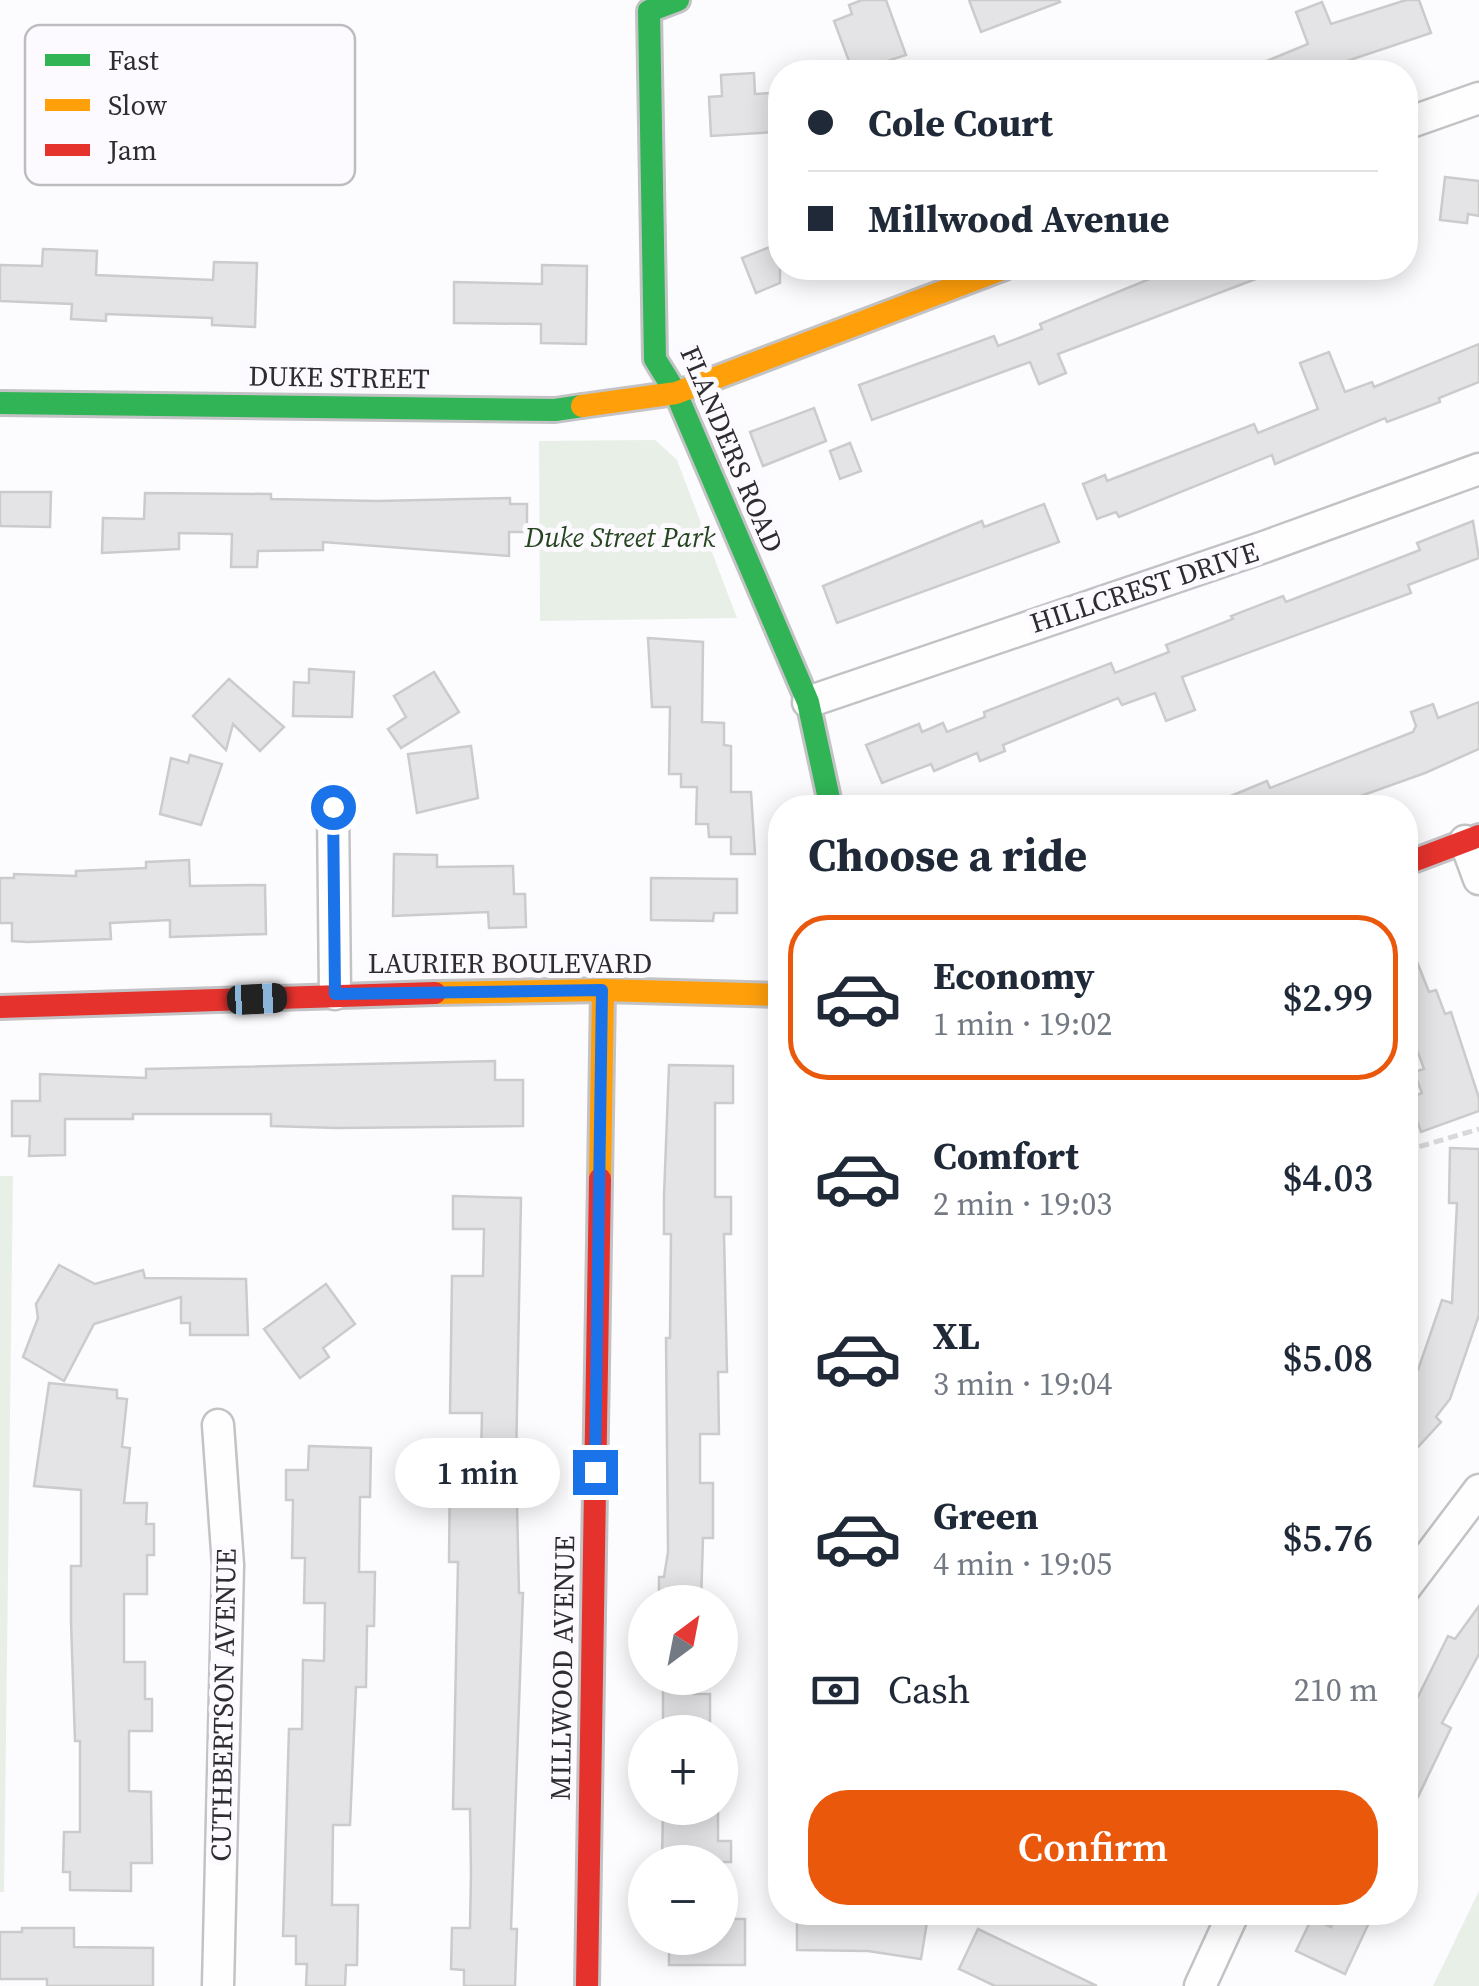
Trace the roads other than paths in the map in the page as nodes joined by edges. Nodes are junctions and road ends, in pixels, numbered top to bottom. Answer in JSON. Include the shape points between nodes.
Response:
{"nodes":[{"id":1,"x":678,"y":0,"type":"edge"},
{"id":2,"x":1479,"y":98,"type":"edge"},
{"id":3,"x":1418,"y":119,"type":"edge"},
{"id":4,"x":973,"y":280,"type":"edge"},
{"id":5,"x":676,"y":393,"type":"junction"},
{"id":6,"x":0,"y":402,"type":"edge"},
{"id":7,"x":1479,"y":469,"type":"edge"},
{"id":8,"x":808,"y":702,"type":"junction"},
{"id":9,"x":828,"y":795,"type":"edge"},
{"id":10,"x":333,"y":807,"type":"dead end"},
{"id":11,"x":1472,"y":838,"type":"edge"},
{"id":12,"x":1418,"y":859,"type":"edge"},
{"id":13,"x":1479,"y":879,"type":"edge"},
{"id":14,"x":602,"y":990,"type":"junction"},
{"id":15,"x":335,"y":994,"type":"junction"},
{"id":16,"x":768,"y":995,"type":"edge"},
{"id":17,"x":0,"y":1008,"type":"edge"},
{"id":18,"x":218,"y":1425,"type":"dead end"},
{"id":19,"x":1479,"y":1490,"type":"edge"},
{"id":20,"x":1418,"y":1571,"type":"edge"},
{"id":21,"x":1228,"y":1925,"type":"edge"},
{"id":22,"x":218,"y":1986,"type":"edge"},
{"id":23,"x":587,"y":1986,"type":"edge"},
{"id":24,"x":1200,"y":1986,"type":"edge"}],
"edges":[{"from":1,"to":5,"type":"street","name":"FLANDERS ROAD","via":[[649,11],[656,359]]},
{"from":2,"to":3,"type":"street"},
{"from":4,"to":5,"type":"street"},
{"from":5,"to":6,"type":"street","name":"DUKE STREET","via":[[555,410]]},
{"from":5,"to":8,"type":"street","name":"FLANDERS ROAD"},
{"from":7,"to":8,"type":"street","name":"HILLCREST DRIVE"},
{"from":8,"to":9,"type":"street","name":"FLANDERS ROAD"},
{"from":10,"to":15,"type":"street"},
{"from":11,"to":12,"type":"street"},
{"from":11,"to":13,"type":"street"},
{"from":14,"to":15,"type":"street","name":"LAURIER BOULEVARD"},
{"from":14,"to":16,"type":"street","name":"LAURIER BOULEVARD"},
{"from":14,"to":23,"type":"street","name":"MILLWOOD AVENUE"},
{"from":15,"to":17,"type":"street","name":"LAURIER BOULEVARD"},
{"from":18,"to":22,"type":"street","name":"CUTHBERTSON AVENUE","via":[[228,1565]]},
{"from":19,"to":20,"type":"street"},
{"from":21,"to":24,"type":"street"}]}
